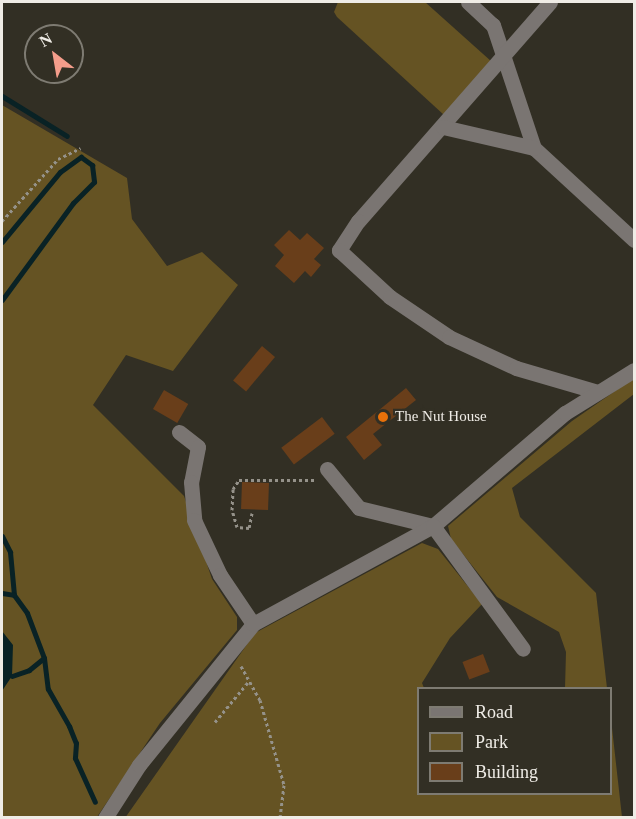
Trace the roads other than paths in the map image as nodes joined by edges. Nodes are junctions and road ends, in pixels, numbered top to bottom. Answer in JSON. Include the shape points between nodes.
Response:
{"nodes":[{"id":1,"x":468,"y":2,"type":"edge"},
{"id":2,"x":550,"y":2,"type":"edge"},
{"id":3,"x":504,"y":56,"type":"junction"},
{"id":4,"x":443,"y":127,"type":"junction"},
{"id":5,"x":534,"y":148,"type":"junction"},
{"id":6,"x":634,"y":240,"type":"edge"},
{"id":7,"x":634,"y":370,"type":"edge"},
{"id":8,"x":598,"y":392,"type":"junction"},
{"id":9,"x":178,"y":432,"type":"dead end"},
{"id":10,"x":327,"y":470,"type":"road end"},
{"id":11,"x":433,"y":526,"type":"junction"},
{"id":12,"x":253,"y":624,"type":"junction"},
{"id":13,"x":523,"y":649,"type":"dead end"},
{"id":14,"x":105,"y":818,"type":"edge"}],
"edges":[{"from":1,"to":3,"type":"lane","via":[[493,25]]},
{"from":2,"to":3,"type":"lane"},
{"from":3,"to":4,"type":"lane"},
{"from":3,"to":5,"type":"lane"},
{"from":4,"to":5,"type":"lane"},
{"from":4,"to":8,"type":"lane","via":[[357,221],[339,250],[390,297],[449,337],[516,368]]},
{"from":5,"to":6,"type":"lane"},
{"from":7,"to":8,"type":"lane"},
{"from":8,"to":11,"type":"lane","via":[[565,413]]},
{"from":9,"to":12,"type":"lane","via":[[198,447],[191,482],[194,520],[220,575]]},
{"from":10,"to":11,"type":"lane","via":[[359,508]]},
{"from":11,"to":12,"type":"lane"},
{"from":11,"to":13,"type":"lane"},
{"from":12,"to":14,"type":"lane","via":[[140,765]]}]}
